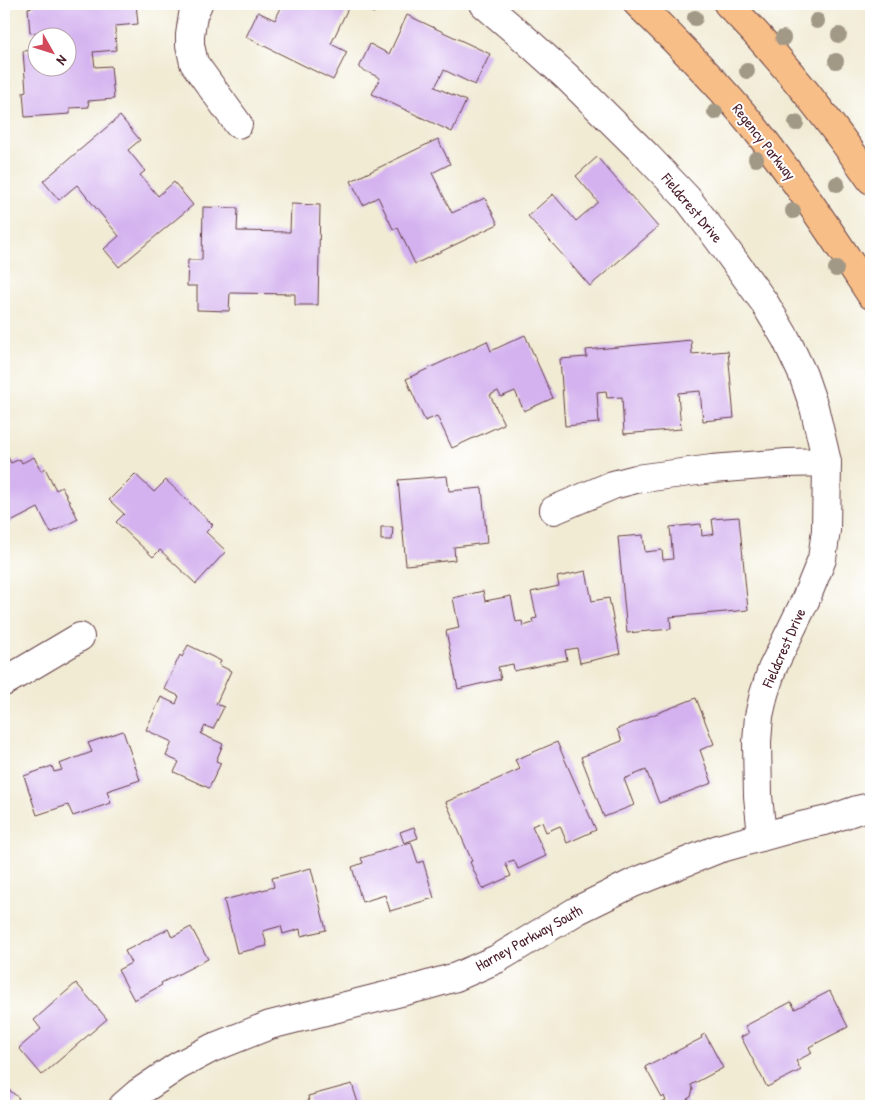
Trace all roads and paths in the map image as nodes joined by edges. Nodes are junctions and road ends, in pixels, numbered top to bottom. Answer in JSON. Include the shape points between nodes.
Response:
{"nodes":[{"id":1,"x":198,"y":4,"type":"edge"},
{"id":2,"x":484,"y":4,"type":"edge"},
{"id":3,"x":638,"y":4,"type":"edge"},
{"id":4,"x":728,"y":4,"type":"edge"},
{"id":5,"x":238,"y":124,"type":"dead end"},
{"id":6,"x":871,"y":180,"type":"edge"},
{"id":7,"x":871,"y":295,"type":"edge"},
{"id":8,"x":827,"y":462,"type":"junction"},
{"id":9,"x":554,"y":510,"type":"dead end"},
{"id":10,"x":80,"y":637,"type":"dead end"},
{"id":11,"x":4,"y":682,"type":"edge"},
{"id":12,"x":868,"y":807,"type":"edge"},
{"id":13,"x":762,"y":836,"type":"junction"},
{"id":14,"x":123,"y":1106,"type":"edge"}],
"edges":[{"from":1,"to":5,"type":"street","via":[[190,35],[194,62]]},
{"from":2,"to":8,"type":"street","name":"Fieldcrest Drive","via":[[619,127],[687,198],[719,240],[764,302],[795,357],[814,408]]},
{"from":3,"to":7,"type":"main road","name":"Regency Parkway","via":[[699,65],[753,126]]},
{"from":4,"to":6,"type":"main road","via":[[807,94]]},
{"from":8,"to":9,"type":"street","via":[[712,469],[636,478],[613,484]]},
{"from":8,"to":13,"type":"street","name":"Fieldcrest Drive","via":[[822,560],[772,669],[759,716],[758,796]]},
{"from":10,"to":11,"type":"street"},
{"from":12,"to":13,"type":"street","name":"Harney Parkway South"},
{"from":13,"to":14,"type":"street","name":"Harney Parkway South","via":[[718,849],[633,882],[497,958],[456,977],[270,1025],[212,1048],[178,1066]]}]}
